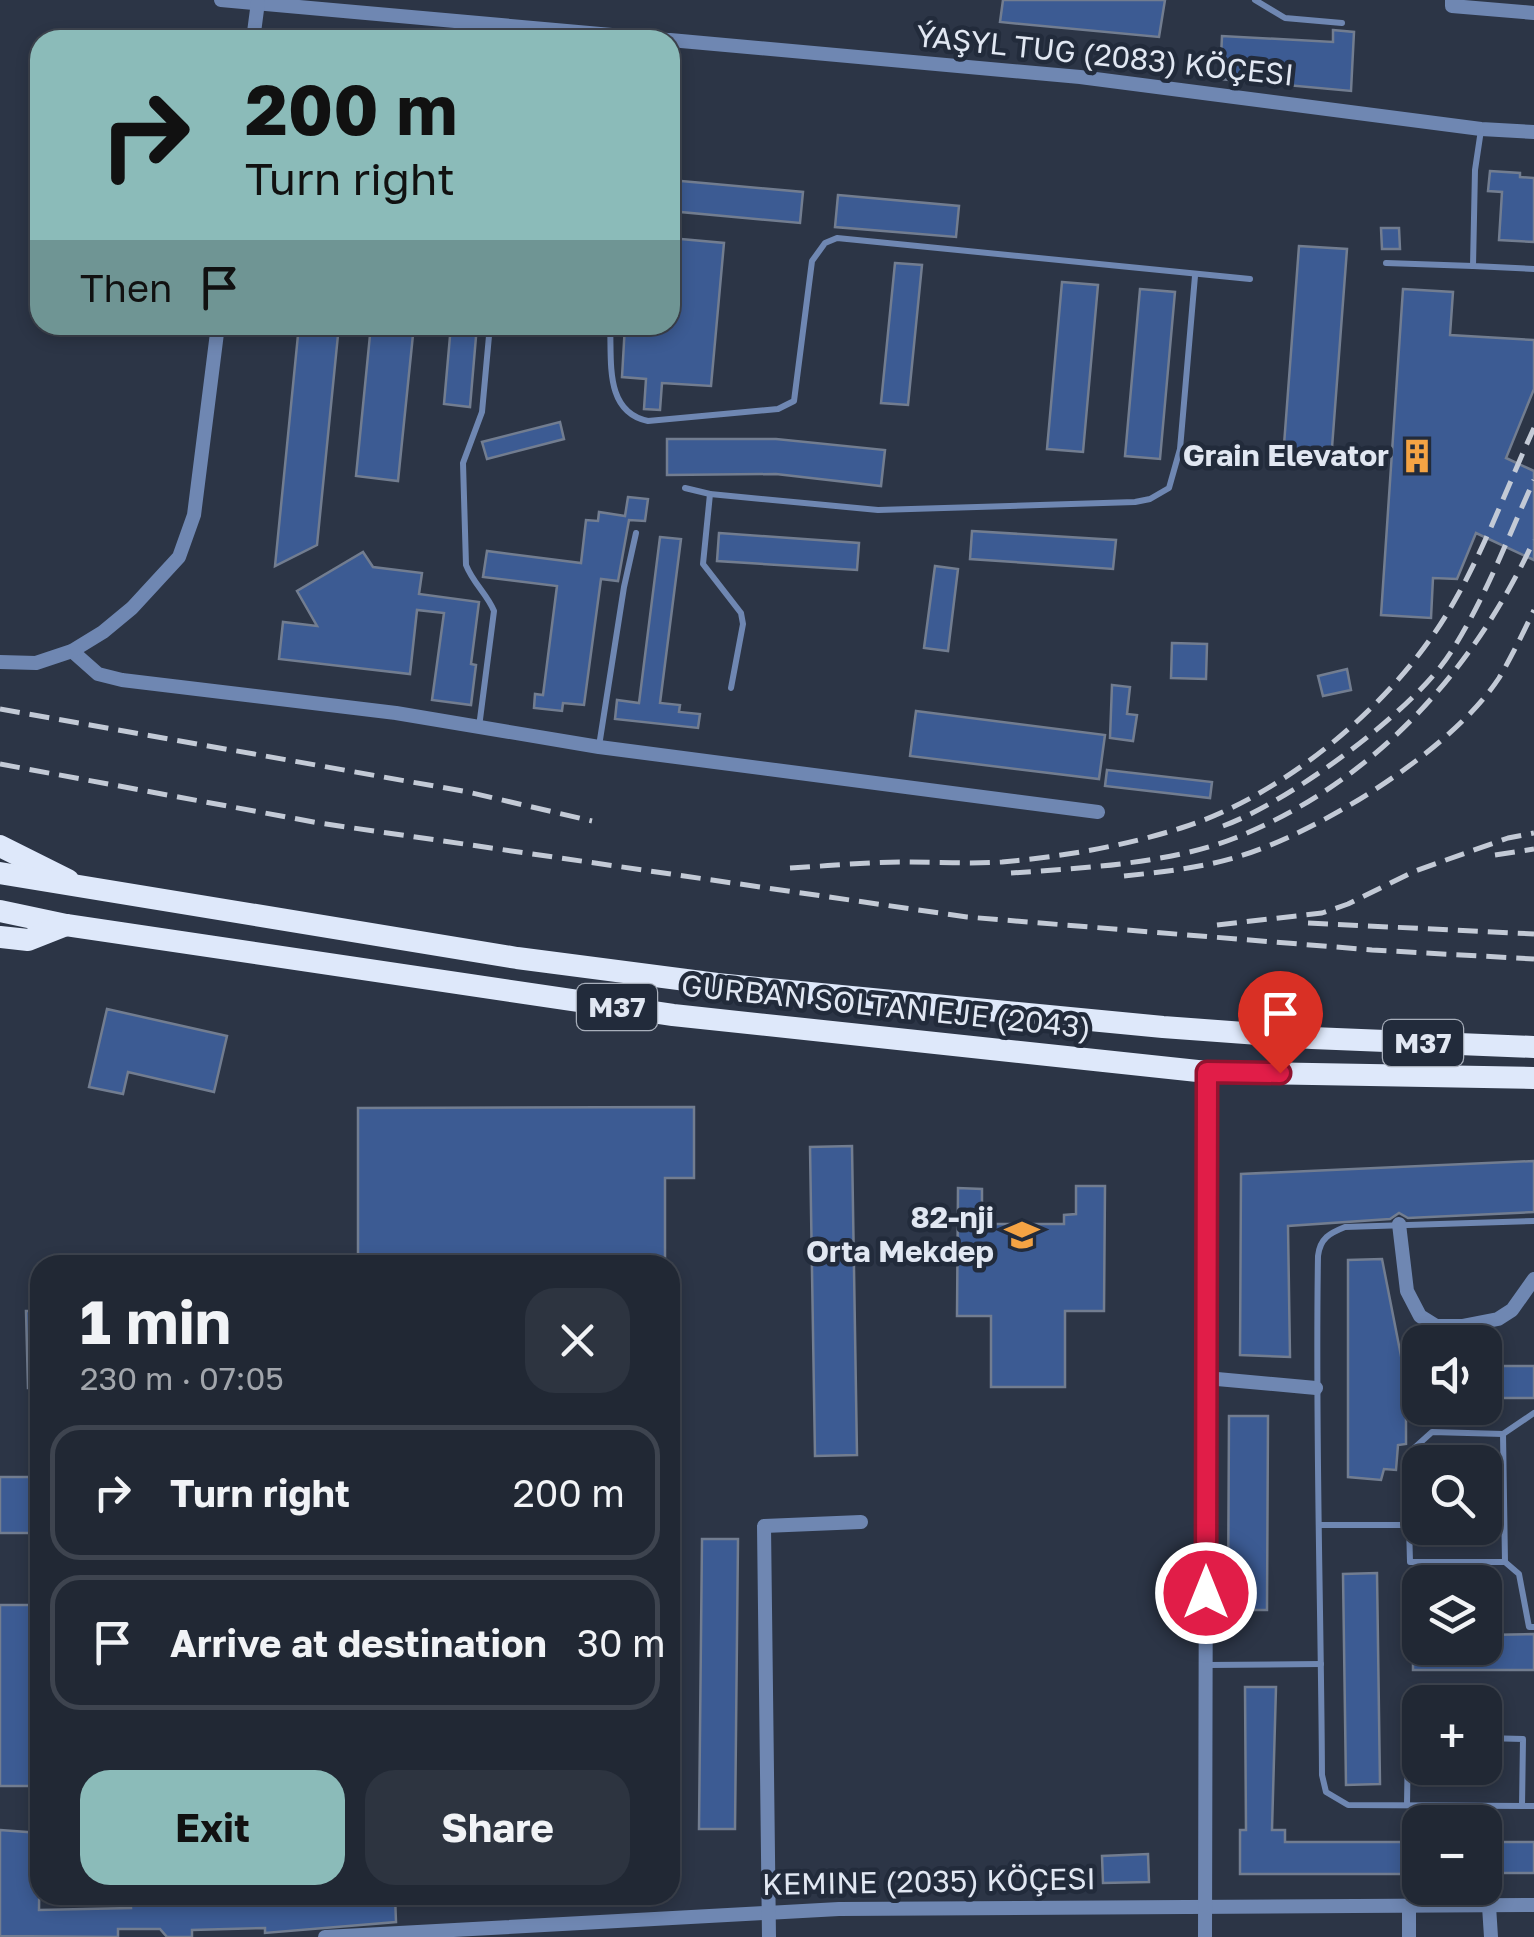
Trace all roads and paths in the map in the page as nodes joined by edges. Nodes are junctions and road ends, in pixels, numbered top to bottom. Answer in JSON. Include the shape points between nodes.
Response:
{"nodes":[{"id":1,"x":221,"y":0,"type":"edge"},
{"id":2,"x":1256,"y":0,"type":"edge"},
{"id":3,"x":1452,"y":0,"type":"edge"},
{"id":4,"x":258,"y":2,"type":"edge"},
{"id":5,"x":1534,"y":13,"type":"edge"},
{"id":6,"x":1342,"y":23,"type":"dead end"},
{"id":7,"x":255,"y":30,"type":"edge"},
{"id":8,"x":561,"y":30,"type":"edge"},
{"id":9,"x":680,"y":41,"type":"edge"},
{"id":10,"x":1482,"y":129,"type":"junction"},
{"id":11,"x":1534,"y":132,"type":"edge"},
{"id":12,"x":1386,"y":263,"type":"dead end"},
{"id":13,"x":1473,"y":266,"type":"junction"},
{"id":14,"x":1534,"y":269,"type":"edge"},
{"id":15,"x":1195,"y":276,"type":"junction"},
{"id":16,"x":1250,"y":279,"type":"dead end"},
{"id":17,"x":217,"y":335,"type":"edge"},
{"id":18,"x":489,"y":335,"type":"edge"},
{"id":19,"x":611,"y":335,"type":"edge"},
{"id":20,"x":685,"y":488,"type":"dead end"},
{"id":21,"x":710,"y":494,"type":"junction"},
{"id":22,"x":636,"y":533,"type":"dead end"},
{"id":23,"x":72,"y":651,"type":"junction"},
{"id":24,"x":0,"y":662,"type":"edge"},
{"id":25,"x":731,"y":688,"type":"dead end"},
{"id":26,"x":479,"y":728,"type":"junction"},
{"id":27,"x":599,"y":747,"type":"junction"},
{"id":28,"x":1098,"y":812,"type":"dead end"},
{"id":29,"x":0,"y":846,"type":"edge"},
{"id":30,"x":0,"y":874,"type":"edge"},
{"id":31,"x":84,"y":888,"type":"junction"},
{"id":32,"x":0,"y":911,"type":"edge"},
{"id":33,"x":66,"y":925,"type":"junction"},
{"id":34,"x":0,"y":937,"type":"edge"},
{"id":35,"x":1534,"y":1047,"type":"edge"},
{"id":36,"x":1207,"y":1072,"type":"junction"},
{"id":37,"x":1534,"y":1078,"type":"edge"},
{"id":38,"x":1534,"y":1221,"type":"edge"},
{"id":39,"x":1399,"y":1224,"type":"junction"},
{"id":40,"x":1534,"y":1279,"type":"edge"},
{"id":41,"x":1206,"y":1378,"type":"junction"},
{"id":42,"x":1316,"y":1388,"type":"junction"},
{"id":43,"x":1534,"y":1414,"type":"edge"},
{"id":44,"x":1503,"y":1434,"type":"junction"},
{"id":45,"x":1418,"y":1445,"type":"edge"},
{"id":46,"x":861,"y":1522,"type":"dead end"},
{"id":47,"x":1320,"y":1525,"type":"junction"},
{"id":48,"x":1402,"y":1525,"type":"edge"},
{"id":49,"x":1410,"y":1545,"type":"edge"},
{"id":50,"x":1505,"y":1562,"type":"junction"},
{"id":51,"x":1534,"y":1627,"type":"edge"},
{"id":52,"x":1206,"y":1664,"type":"junction"},
{"id":53,"x":1322,"y":1664,"type":"junction"},
{"id":54,"x":1502,"y":1738,"type":"edge"},
{"id":55,"x":1402,"y":1806,"type":"edge"},
{"id":56,"x":1502,"y":1806,"type":"edge"},
{"id":57,"x":1522,"y":1806,"type":"junction"},
{"id":58,"x":1534,"y":1806,"type":"edge"},
{"id":59,"x":1489,"y":1906,"type":"junction"},
{"id":60,"x":1534,"y":1906,"type":"edge"},
{"id":61,"x":1409,"y":1907,"type":"junction"},
{"id":62,"x":1205,"y":1908,"type":"junction"},
{"id":63,"x":769,"y":1911,"type":"junction"},
{"id":64,"x":524,"y":1931,"type":"edge"},
{"id":65,"x":325,"y":1937,"type":"edge"},
{"id":66,"x":769,"y":1937,"type":"edge"},
{"id":67,"x":1204,"y":1937,"type":"edge"},
{"id":68,"x":1409,"y":1937,"type":"edge"},
{"id":69,"x":1491,"y":1937,"type":"edge"}],
"edges":[{"from":1,"to":4,"type":"street","name":"ÝAŞYL TUG (2083) KÖÇESI"},
{"from":2,"to":6,"type":"lane","via":[[1285,18]]},
{"from":3,"to":5,"type":"street","via":[[1452,6]]},
{"from":4,"to":7,"type":"street"},
{"from":4,"to":8,"type":"street","name":"ÝAŞYL TUG (2083) KÖÇESI"},
{"from":9,"to":10,"type":"street","name":"ÝAŞYL TUG (2083) KÖÇESI","via":[[1080,78]]},
{"from":10,"to":11,"type":"street","name":"ÝAŞYL TUG (2083) KÖÇESI"},
{"from":10,"to":13,"type":"lane"},
{"from":12,"to":13,"type":"lane"},
{"from":13,"to":14,"type":"lane"},
{"from":15,"to":16,"type":"lane"},
{"from":15,"to":19,"type":"lane","via":[[838,238],[812,261],[794,401],[778,409],[635,418],[617,400]]},
{"from":15,"to":21,"type":"lane","via":[[1180,450],[1162,494],[1135,502],[878,510]]},
{"from":17,"to":23,"type":"street","via":[[194,514],[179,557],[132,608]]},
{"from":18,"to":26,"type":"lane","via":[[482,412],[462,463],[466,565],[494,611]]},
{"from":20,"to":21,"type":"lane"},
{"from":21,"to":25,"type":"lane","via":[[703,564],[743,624]]},
{"from":22,"to":27,"type":"lane"},
{"from":23,"to":24,"type":"street","via":[[36,662]]},
{"from":23,"to":26,"type":"street","via":[[98,674],[122,680]]},
{"from":26,"to":27,"type":"street"},
{"from":27,"to":28,"type":"street"},
{"from":29,"to":31,"type":"highway"},
{"from":30,"to":31,"type":"highway","name":"GURBAN SOLTAN EJE (2043)","number":"M37"},
{"from":31,"to":35,"type":"highway","name":"GURBAN SOLTAN EJE (2043)","number":"M37","via":[[717,984],[1182,1029]]},
{"from":32,"to":33,"type":"highway","name":"GURBAN SOLTAN EJE (2043)","number":"M37"},
{"from":33,"to":34,"type":"highway","via":[[28,940]]},
{"from":33,"to":36,"type":"highway","name":"GURBAN SOLTAN EJE (2043)","number":"M37","via":[[673,1015]]},
{"from":36,"to":37,"type":"highway","name":"GURBAN SOLTAN EJE (2043)","number":"M37"},
{"from":36,"to":41,"type":"street"},
{"from":38,"to":39,"type":"lane"},
{"from":39,"to":40,"type":"street","via":[[1407,1292],[1420,1316],[1436,1326],[1498,1319]]},
{"from":39,"to":42,"type":"lane","via":[[1345,1227],[1319,1246]]},
{"from":41,"to":42,"type":"street"},
{"from":41,"to":52,"type":"street"},
{"from":42,"to":47,"type":"lane"},
{"from":43,"to":44,"type":"lane"},
{"from":44,"to":45,"type":"lane","via":[[1432,1432]]},
{"from":44,"to":50,"type":"lane"},
{"from":46,"to":63,"type":"street","via":[[764,1526]]},
{"from":47,"to":48,"type":"lane"},
{"from":47,"to":53,"type":"lane"},
{"from":49,"to":50,"type":"lane","via":[[1410,1562]]},
{"from":50,"to":51,"type":"lane","via":[[1519,1574],[1528,1627]]},
{"from":52,"to":53,"type":"lane"},
{"from":52,"to":62,"type":"street"},
{"from":53,"to":55,"type":"lane","via":[[1326,1792],[1348,1805]]},
{"from":54,"to":57,"type":"lane","via":[[1522,1739]]},
{"from":56,"to":57,"type":"lane"},
{"from":57,"to":58,"type":"lane"},
{"from":59,"to":60,"type":"street","name":"KEMINE (2035) KÖÇESI"},
{"from":59,"to":61,"type":"street","name":"KEMINE (2035) KÖÇESI"},
{"from":59,"to":69,"type":"street"},
{"from":61,"to":62,"type":"street","name":"KEMINE (2035) KÖÇESI"},
{"from":61,"to":68,"type":"street"},
{"from":62,"to":63,"type":"street","name":"KEMINE (2035) KÖÇESI"},
{"from":62,"to":67,"type":"street"},
{"from":63,"to":64,"type":"street","name":"KEMINE (2035) KÖÇESI"},
{"from":63,"to":66,"type":"street"},
{"from":64,"to":65,"type":"street","name":"KEMINE (2035) KÖÇESI"}]}
